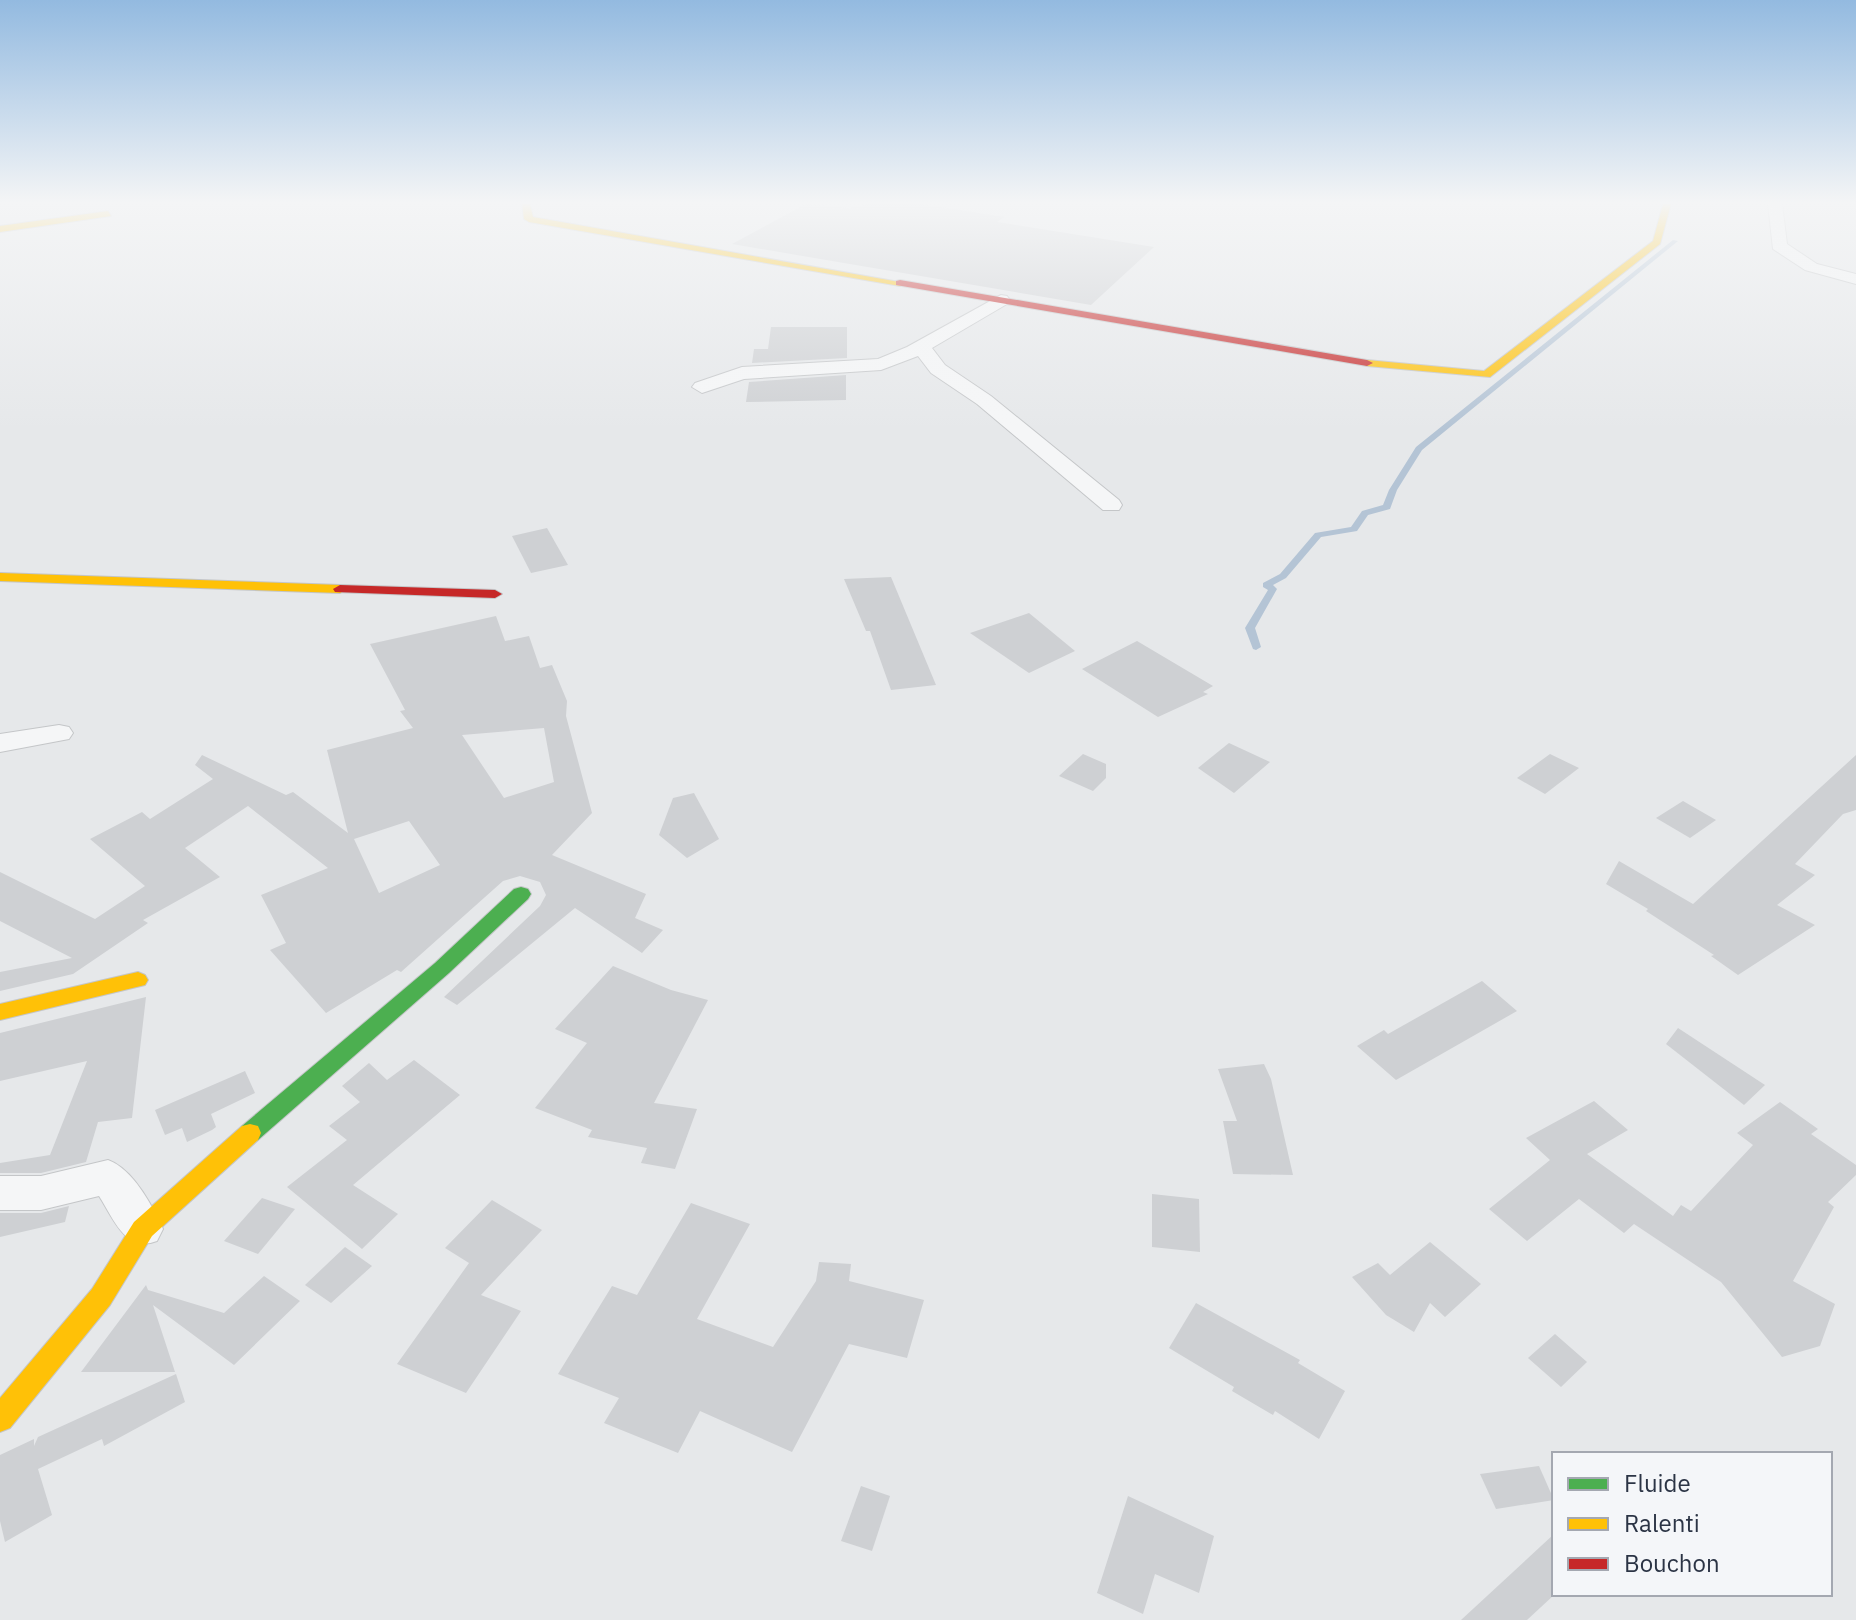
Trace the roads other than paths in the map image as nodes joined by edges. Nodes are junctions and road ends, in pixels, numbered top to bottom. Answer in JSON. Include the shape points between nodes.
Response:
{"nodes":[{"id":1,"x":882,"y":280,"type":"edge"},
{"id":2,"x":1609,"y":280,"type":"edge"},
{"id":3,"x":1001,"y":300,"type":"junction"},
{"id":4,"x":921,"y":347,"type":"junction"},
{"id":5,"x":702,"y":387,"type":"dead end"},
{"id":6,"x":1111,"y":505,"type":"dead end"},
{"id":7,"x":1,"y":577,"type":"edge"},
{"id":8,"x":495,"y":594,"type":"dead end"},
{"id":9,"x":59,"y":733,"type":"dead end"},
{"id":10,"x":0,"y":743,"type":"edge"},
{"id":11,"x":521,"y":894,"type":"dead end"},
{"id":12,"x":138,"y":980,"type":"dead end"},
{"id":13,"x":0,"y":1012,"type":"edge"},
{"id":14,"x":0,"y":1193,"type":"edge"},
{"id":15,"x":143,"y":1229,"type":"junction"},
{"id":16,"x":0,"y":1419,"type":"edge"}],
"edges":[{"from":1,"to":3,"type":"street"},
{"from":2,"to":3,"type":"street","via":[[1486,375],[1363,363]]},
{"from":3,"to":4,"type":"street"},
{"from":4,"to":5,"type":"street","via":[[881,364],[742,373]]},
{"from":4,"to":6,"type":"street","via":[[938,369],[984,400]]},
{"from":7,"to":8,"type":"street"},
{"from":9,"to":10,"type":"street"},
{"from":11,"to":15,"type":"street"},
{"from":12,"to":13,"type":"street"},
{"from":14,"to":15,"type":"street","via":[[41,1193],[108,1177]]},
{"from":15,"to":16,"type":"street","via":[[101,1297]]}]}
